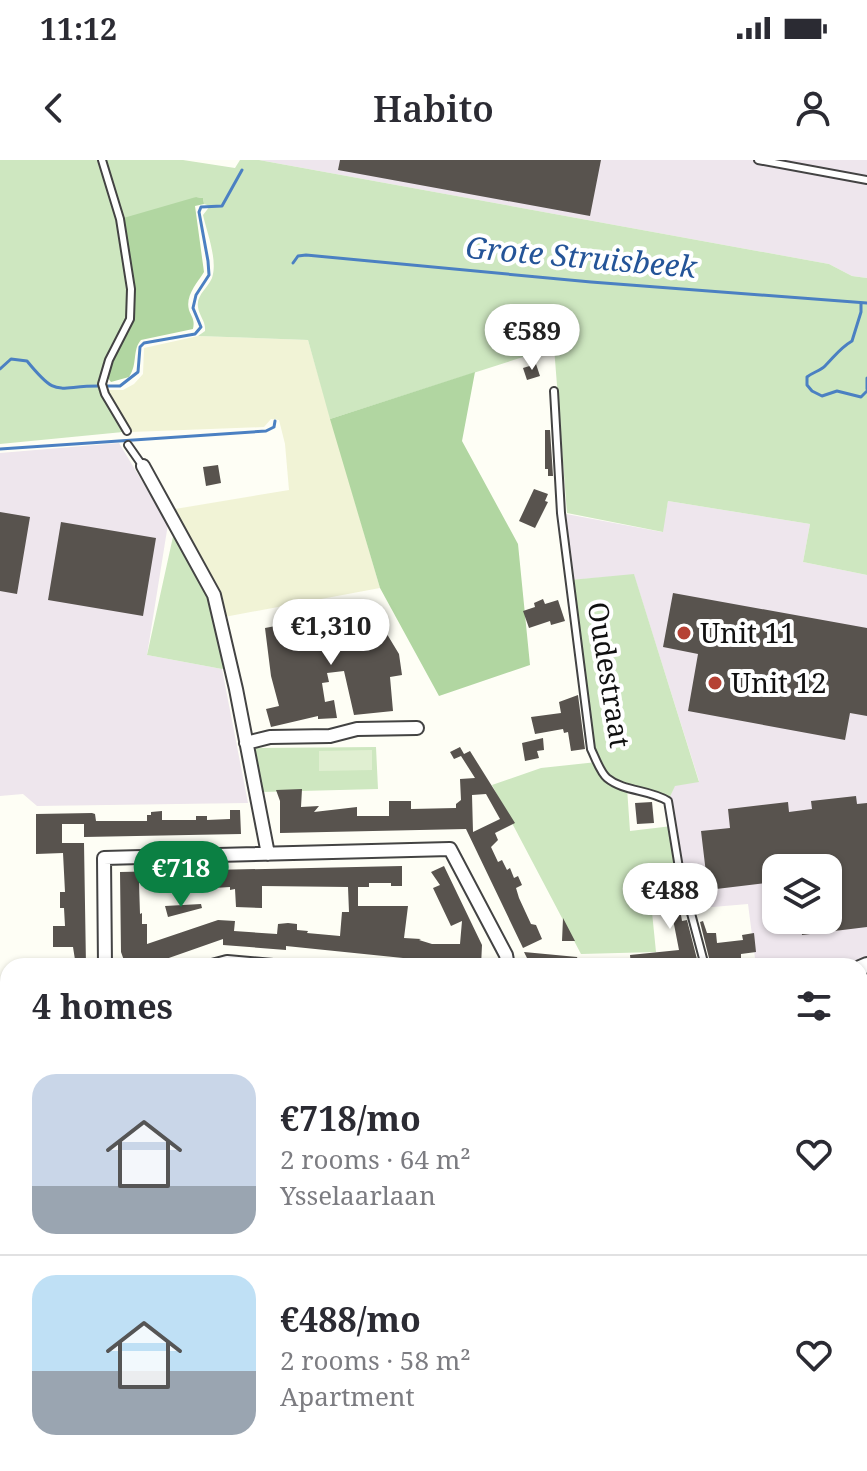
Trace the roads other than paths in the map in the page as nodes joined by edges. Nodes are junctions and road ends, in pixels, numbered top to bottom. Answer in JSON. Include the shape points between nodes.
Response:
{"nodes":[{"id":1,"x":102,"y":160,"type":"edge"},
{"id":2,"x":758,"y":160,"type":"edge"},
{"id":3,"x":867,"y":180,"type":"edge"},
{"id":4,"x":554,"y":391,"type":"dead end"},
{"id":5,"x":127,"y":431,"type":"dead end"},
{"id":6,"x":128,"y":445,"type":"dead end"},
{"id":7,"x":143,"y":466,"type":"joint"},
{"id":8,"x":417,"y":728,"type":"dead end"},
{"id":9,"x":246,"y":743,"type":"junction"},
{"id":10,"x":268,"y":854,"type":"junction"},
{"id":11,"x":105,"y":958,"type":"edge"},
{"id":12,"x":507,"y":958,"type":"edge"},
{"id":13,"x":703,"y":958,"type":"edge"}],
"edges":[{"from":1,"to":5,"type":"lane","via":[[120,219],[131,289],[130,319],[102,384]]},
{"from":2,"to":3,"type":"lane"},
{"from":4,"to":13,"type":"lane","name":"Oudestraat","via":[[561,513],[591,749],[605,777],[668,801]]},
{"from":6,"to":7,"type":"lane"},
{"from":7,"to":9,"type":"street","via":[[214,595]]},
{"from":8,"to":9,"type":"street","via":[[357,729]]},
{"from":9,"to":10,"type":"street"},
{"from":10,"to":11,"type":"street","via":[[104,858]]},
{"from":10,"to":12,"type":"street","via":[[450,849]]}]}
